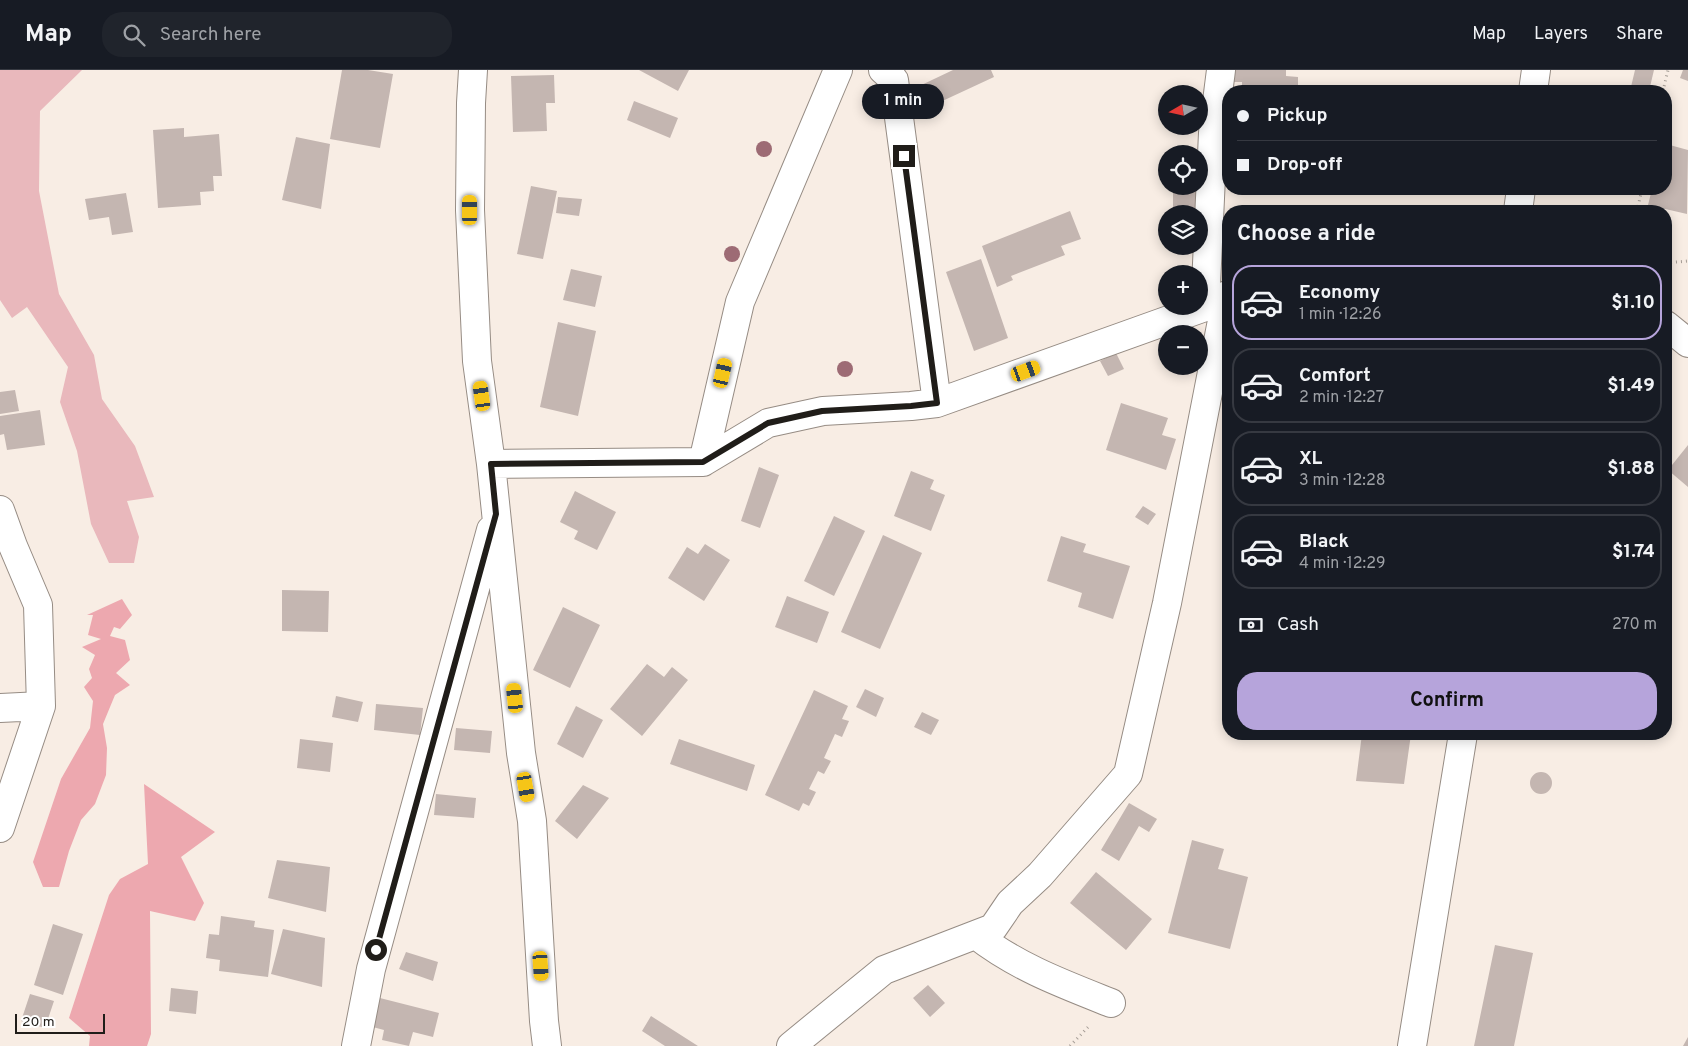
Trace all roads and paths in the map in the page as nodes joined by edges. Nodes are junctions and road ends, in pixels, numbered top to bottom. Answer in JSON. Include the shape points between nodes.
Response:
{"nodes":[{"id":1,"x":473,"y":70,"type":"edge"},
{"id":2,"x":838,"y":70,"type":"edge"},
{"id":3,"x":882,"y":70,"type":"edge"},
{"id":4,"x":1221,"y":70,"type":"edge"},
{"id":5,"x":1536,"y":70,"type":"edge"},
{"id":6,"x":1668,"y":70,"type":"edge"},
{"id":7,"x":1534,"y":85,"type":"edge"},
{"id":8,"x":1664,"y":85,"type":"edge"},
{"id":9,"x":1688,"y":261,"type":"edge"},
{"id":10,"x":1672,"y":262,"type":"edge"},
{"id":11,"x":1220,"y":299,"type":"edge"},
{"id":12,"x":1672,"y":330,"type":"edge"},
{"id":13,"x":1688,"y":343,"type":"edge"},
{"id":14,"x":937,"y":403,"type":"junction"},
{"id":15,"x":703,"y":462,"type":"junction"},
{"id":16,"x":491,"y":464,"type":"junction"},
{"id":17,"x":0,"y":510,"type":"edge"},
{"id":18,"x":496,"y":514,"type":"junction"},
{"id":19,"x":40,"y":706,"type":"junction"},
{"id":20,"x":0,"y":708,"type":"edge"},
{"id":21,"x":1462,"y":740,"type":"edge"},
{"id":22,"x":0,"y":828,"type":"edge"},
{"id":23,"x":976,"y":935,"type":"junction"},
{"id":24,"x":1112,"y":1003,"type":"dead end"},
{"id":25,"x":356,"y":1046,"type":"edge"},
{"id":26,"x":547,"y":1046,"type":"edge"},
{"id":27,"x":791,"y":1046,"type":"edge"},
{"id":28,"x":1412,"y":1046,"type":"edge"}],
"edges":[{"from":1,"to":16,"type":"street","via":[[471,229],[477,361]]},
{"from":2,"to":15,"type":"street","via":[[740,302]]},
{"from":3,"to":14,"type":"street","via":[[894,80]]},
{"from":4,"to":11,"type":"street","via":[[1213,133]]},
{"from":5,"to":7,"type":"street"},
{"from":6,"to":8,"type":"path"},
{"from":9,"to":10,"type":"path"},
{"from":11,"to":14,"type":"street"},
{"from":11,"to":23,"type":"street","via":[[1167,603],[1128,774],[1040,875],[1010,903],[993,928]]},
{"from":12,"to":13,"type":"street"},
{"from":14,"to":15,"type":"street","via":[[822,411],[768,423]]},
{"from":15,"to":16,"type":"street"},
{"from":16,"to":18,"type":"street"},
{"from":17,"to":19,"type":"street","via":[[38,605]]},
{"from":18,"to":25,"type":"street","via":[[371,968]]},
{"from":18,"to":26,"type":"street","via":[[521,753],[532,821]]},
{"from":19,"to":20,"type":"street"},
{"from":19,"to":22,"type":"street"},
{"from":21,"to":28,"type":"street"},
{"from":23,"to":24,"type":"street","via":[[1032,971]]},
{"from":23,"to":27,"type":"street","via":[[884,970]]}]}
